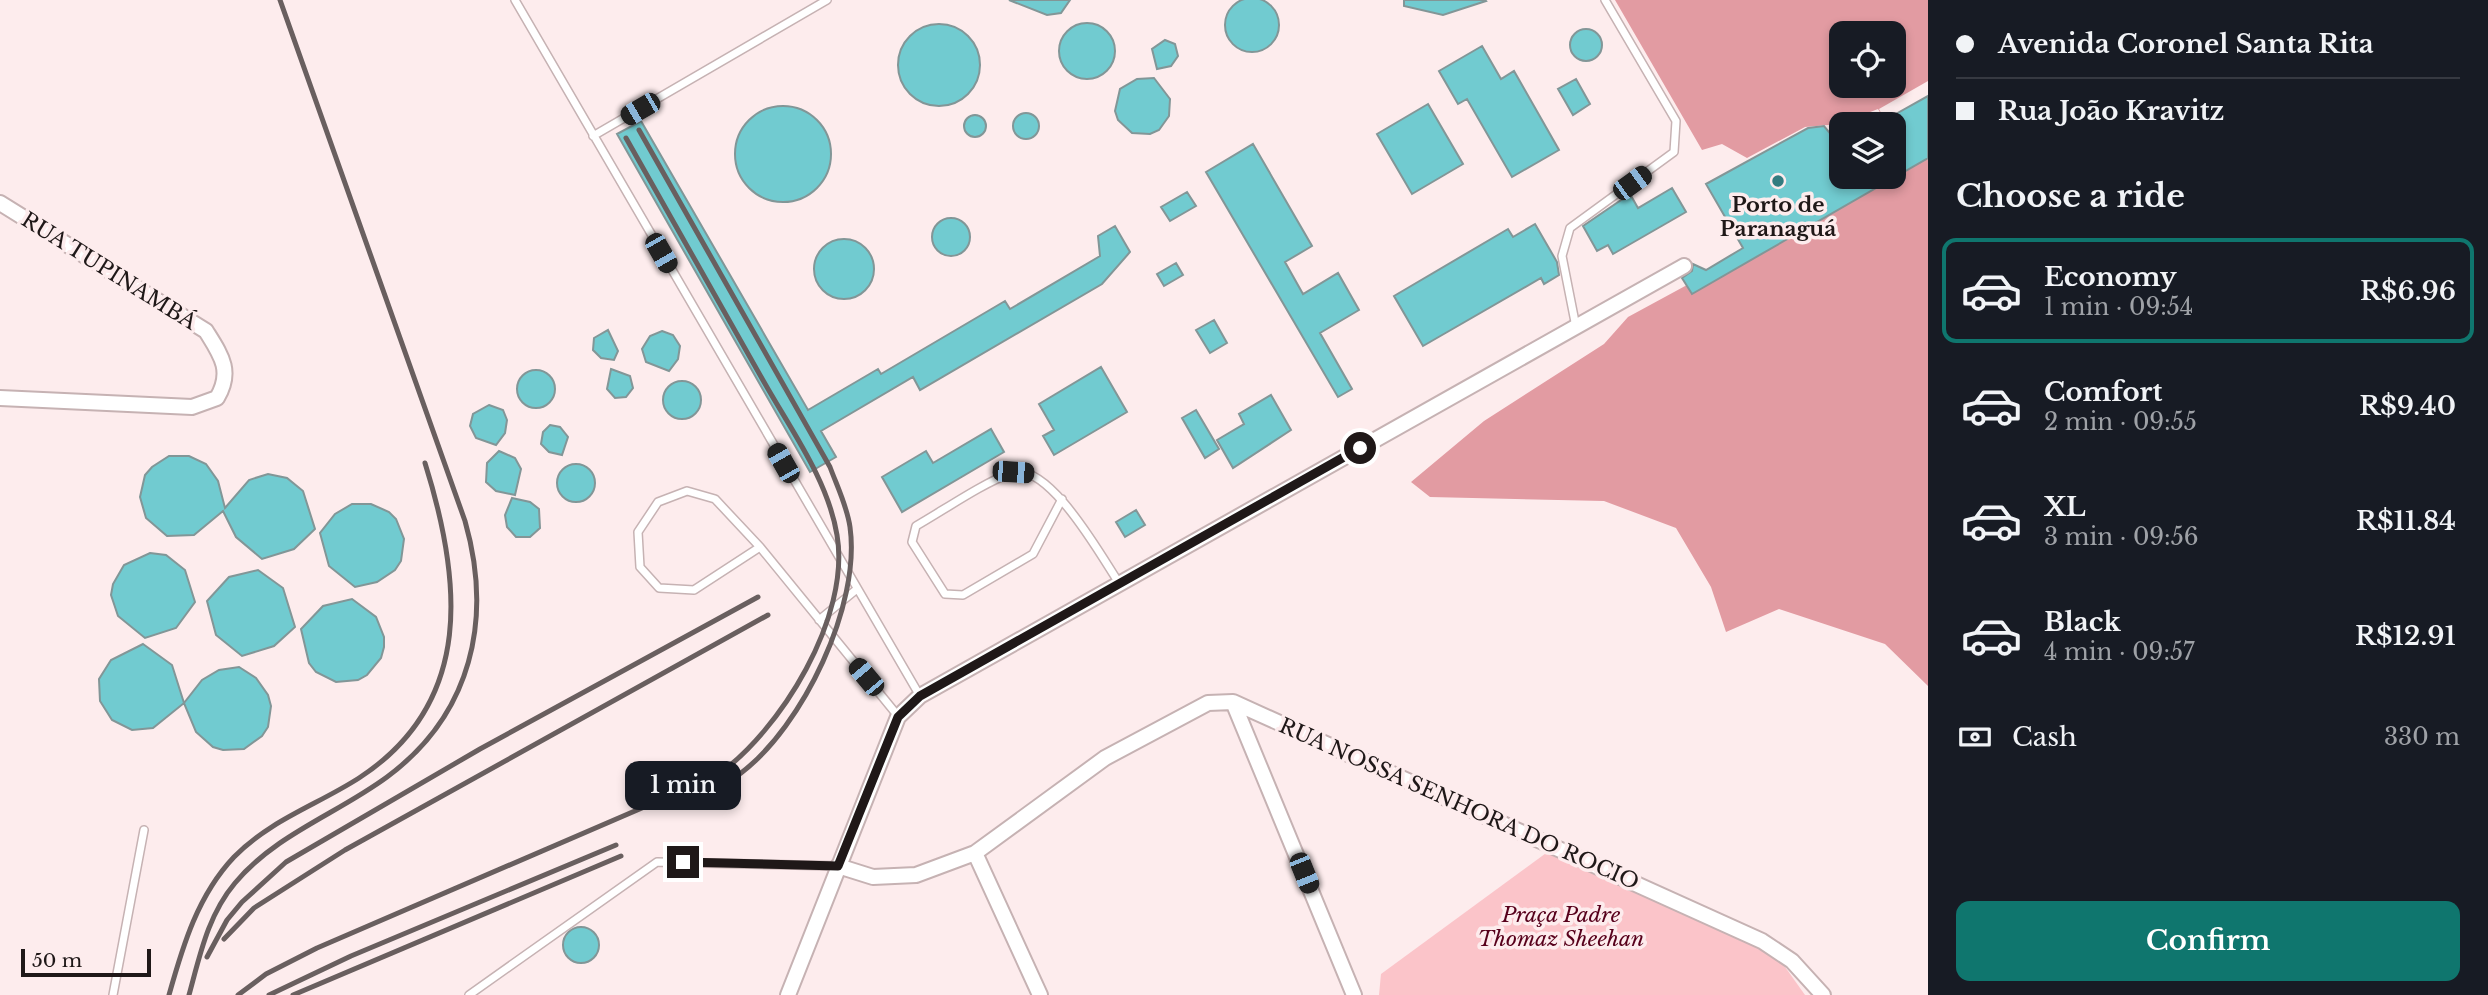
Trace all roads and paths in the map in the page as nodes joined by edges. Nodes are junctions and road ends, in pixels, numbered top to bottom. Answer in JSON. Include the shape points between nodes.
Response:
{"nodes":[{"id":1,"x":515,"y":0,"type":"edge"},
{"id":2,"x":827,"y":0,"type":"edge"},
{"id":3,"x":1605,"y":0,"type":"edge"},
{"id":4,"x":593,"y":136,"type":"junction"},
{"id":5,"x":0,"y":204,"type":"edge"},
{"id":6,"x":1684,"y":266,"type":"dead end"},
{"id":7,"x":1576,"y":327,"type":"junction"},
{"id":8,"x":0,"y":398,"type":"edge"},
{"id":9,"x":1062,"y":499,"type":"junction"},
{"id":10,"x":760,"y":548,"type":"junction"},
{"id":11,"x":1120,"y":584,"type":"junction"},
{"id":12,"x":857,"y":589,"type":"junction"},
{"id":13,"x":819,"y":620,"type":"junction"},
{"id":14,"x":920,"y":696,"type":"junction"},
{"id":15,"x":1234,"y":702,"type":"junction"},
{"id":16,"x":898,"y":717,"type":"junction"},
{"id":17,"x":144,"y":830,"type":"dead end"},
{"id":18,"x":975,"y":853,"type":"junction"},
{"id":19,"x":838,"y":866,"type":"junction"},
{"id":20,"x":113,"y":995,"type":"edge"},
{"id":21,"x":469,"y":995,"type":"edge"},
{"id":22,"x":788,"y":995,"type":"edge"},
{"id":23,"x":1040,"y":995,"type":"edge"},
{"id":24,"x":1354,"y":995,"type":"edge"},
{"id":25,"x":1823,"y":995,"type":"edge"}],
"edges":[{"from":1,"to":4,"type":"lane"},
{"from":2,"to":4,"type":"lane"},
{"from":3,"to":7,"type":"lane","via":[[1676,121],[1674,152],[1570,228],[1562,256]]},
{"from":4,"to":12,"type":"lane"},
{"from":5,"to":8,"type":"street","name":"RUA TUPINAMBÁ","via":[[206,331],[222,356],[226,383],[217,398],[192,408]]},
{"from":6,"to":7,"type":"street"},
{"from":7,"to":11,"type":"street"},
{"from":9,"to":9,"type":"lane","via":[[1033,554],[963,594],[945,594],[912,542],[916,526],[1013,472],[1034,474]]},
{"from":9,"to":11,"type":"lane"},
{"from":10,"to":10,"type":"lane","via":[[715,499],[687,491],[658,502],[638,532],[640,567],[659,588],[694,590]]},
{"from":10,"to":13,"type":"lane"},
{"from":11,"to":14,"type":"street"},
{"from":12,"to":13,"type":"lane"},
{"from":12,"to":14,"type":"lane"},
{"from":13,"to":16,"type":"lane"},
{"from":14,"to":16,"type":"street"},
{"from":15,"to":18,"type":"street","via":[[1208,703],[1105,758]]},
{"from":15,"to":24,"type":"street"},
{"from":15,"to":25,"type":"street","name":"RUA NOSSA SENHORA DO ROCIO","via":[[1762,941],[1792,961]]},
{"from":16,"to":19,"type":"street"},
{"from":17,"to":20,"type":"lane"},
{"from":18,"to":19,"type":"street","via":[[916,875],[873,877]]},
{"from":18,"to":23,"type":"street"},
{"from":19,"to":21,"type":"lane","via":[[657,862]]},
{"from":19,"to":22,"type":"street"}]}
